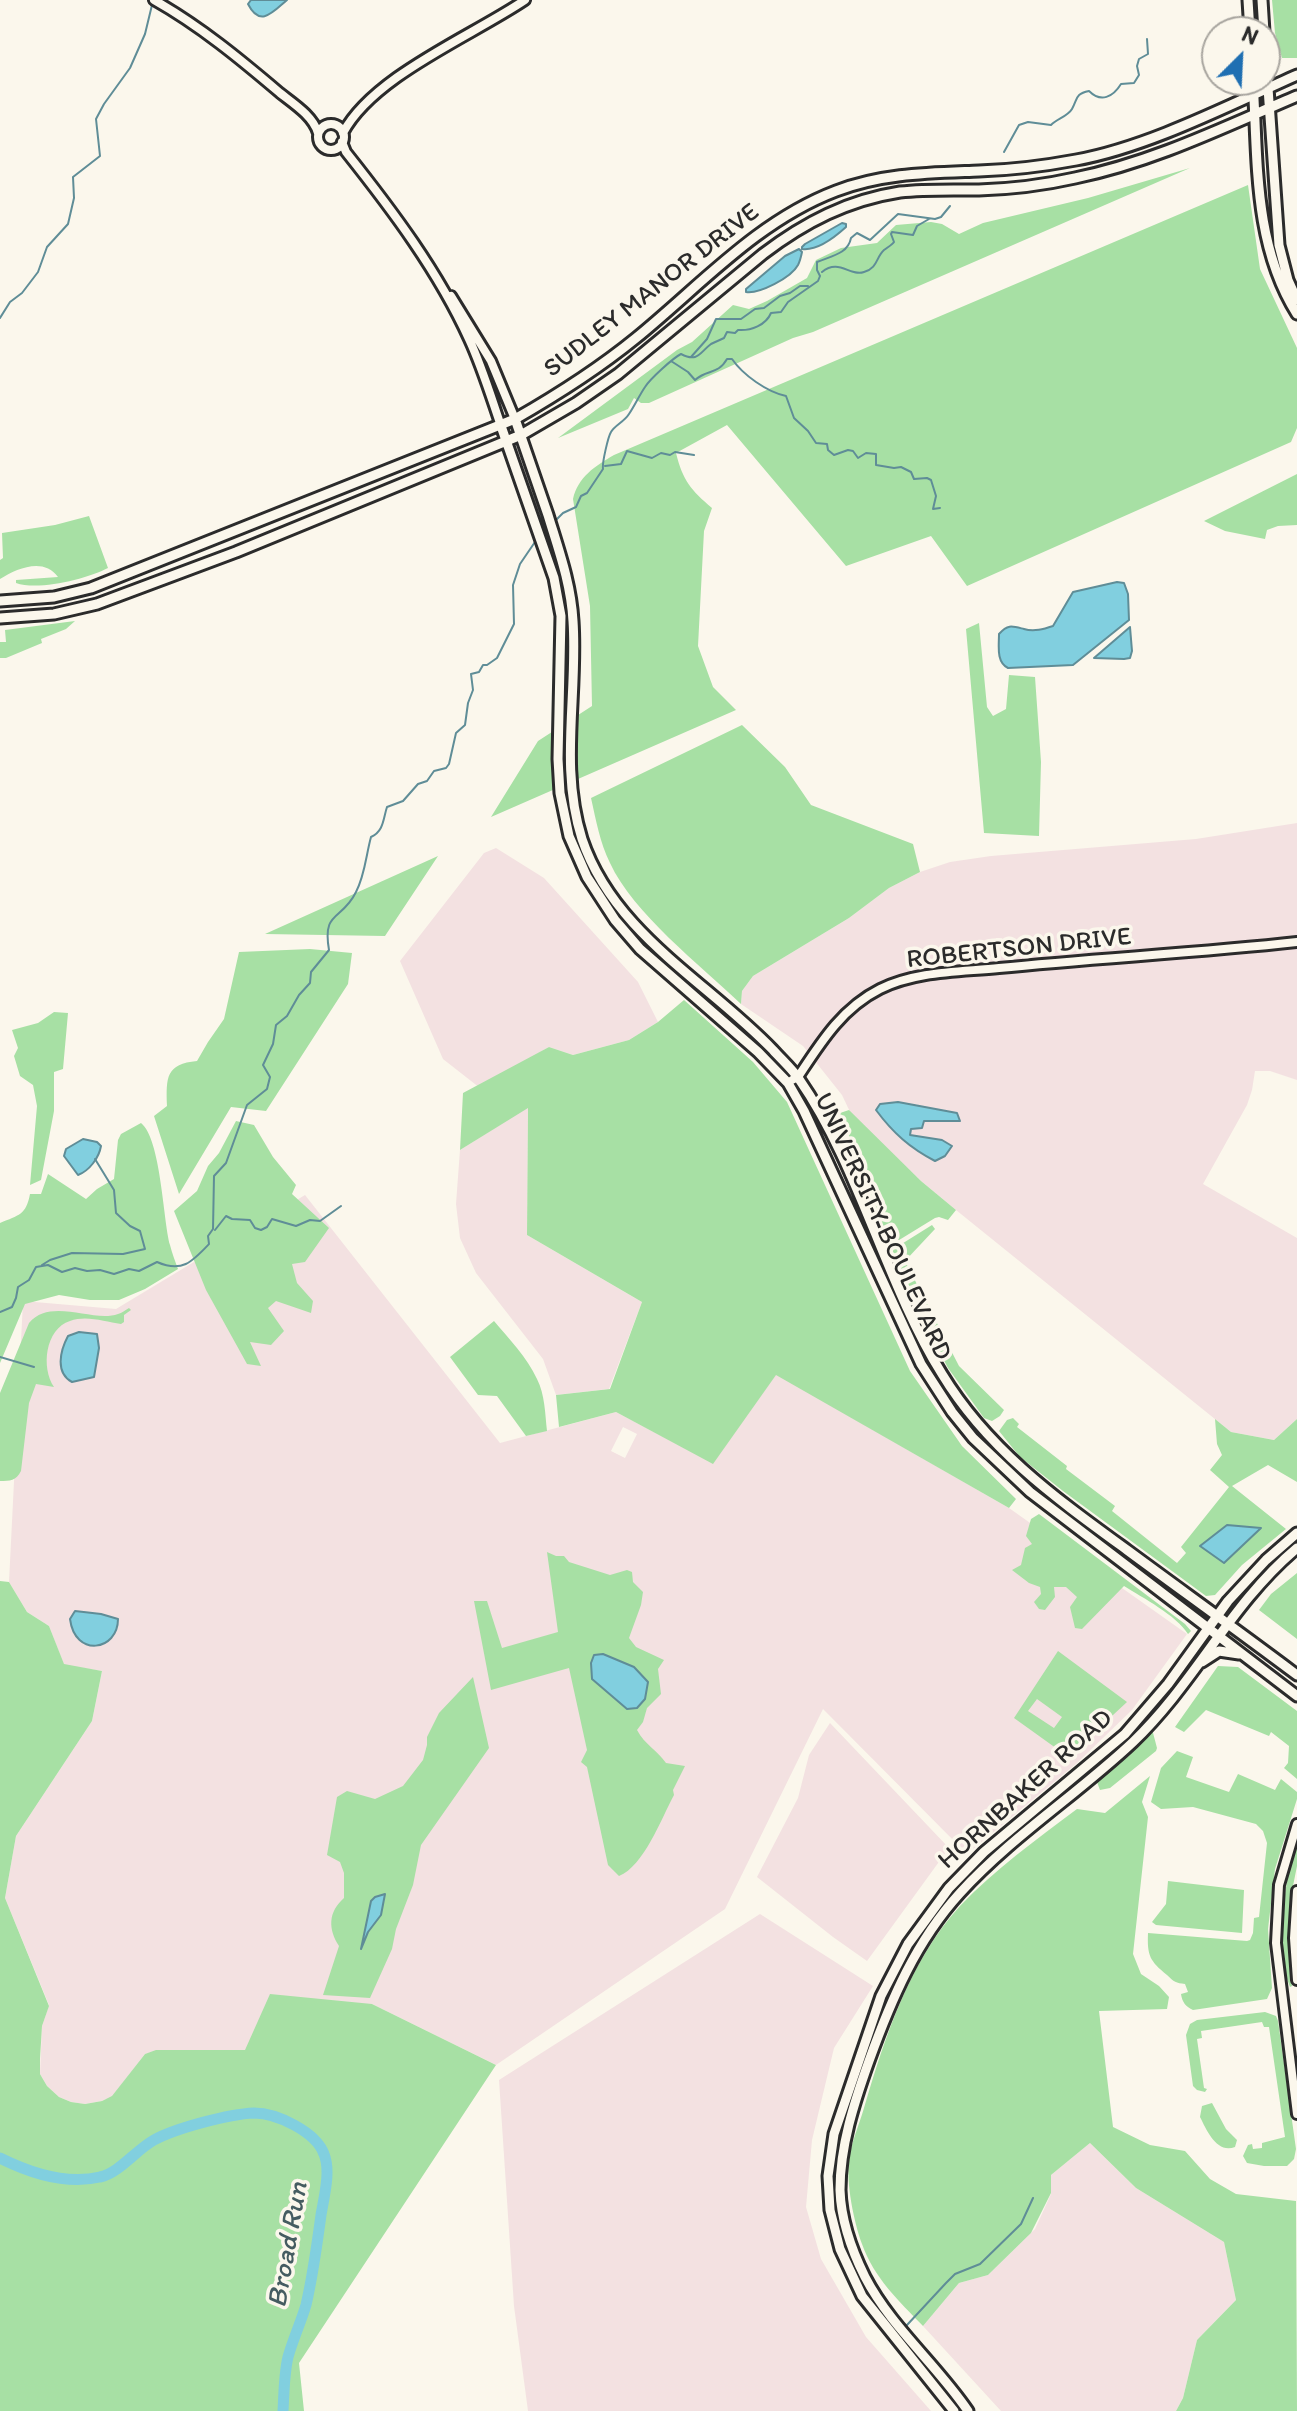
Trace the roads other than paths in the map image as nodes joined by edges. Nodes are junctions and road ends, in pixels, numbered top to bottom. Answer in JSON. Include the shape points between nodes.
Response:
{"nodes":[{"id":1,"x":154,"y":0,"type":"edge"},
{"id":2,"x":525,"y":0,"type":"edge"},
{"id":3,"x":1249,"y":96,"type":"edge"},
{"id":4,"x":1254,"y":96,"type":"edge"},
{"id":5,"x":1268,"y":96,"type":"edge"},
{"id":6,"x":1297,"y":96,"type":"edge"},
{"id":7,"x":1269,"y":108,"type":"junction"},
{"id":8,"x":304,"y":113,"type":"junction"},
{"id":9,"x":1256,"y":114,"type":"junction"},
{"id":10,"x":354,"y":115,"type":"junction"},
{"id":11,"x":331,"y":124,"type":"junction"},
{"id":12,"x":318,"y":133,"type":"junction"},
{"id":13,"x":342,"y":138,"type":"junction"},
{"id":14,"x":331,"y":150,"type":"junction"},
{"id":15,"x":361,"y":174,"type":"junction"},
{"id":16,"x":442,"y":287,"type":"junction"},
{"id":17,"x":1297,"y":300,"type":"edge"},
{"id":18,"x":1297,"y":314,"type":"edge"},
{"id":19,"x":515,"y":419,"type":"junction"},
{"id":20,"x":501,"y":426,"type":"junction"},
{"id":21,"x":521,"y":435,"type":"junction"},
{"id":22,"x":506,"y":442,"type":"junction"},
{"id":23,"x":0,"y":601,"type":"edge"},
{"id":24,"x":0,"y":618,"type":"edge"},
{"id":25,"x":1297,"y":942,"type":"edge"},
{"id":26,"x":798,"y":1077,"type":"junction"},
{"id":27,"x":788,"y":1083,"type":"junction"},
{"id":28,"x":1297,"y":1533,"type":"edge"},
{"id":29,"x":1297,"y":1548,"type":"edge"},
{"id":30,"x":1217,"y":1616,"type":"junction"},
{"id":31,"x":1227,"y":1623,"type":"junction"},
{"id":32,"x":1208,"y":1628,"type":"junction"},
{"id":33,"x":1218,"y":1636,"type":"junction"},
{"id":34,"x":1244,"y":1656,"type":"junction"},
{"id":35,"x":1195,"y":1666,"type":"junction"},
{"id":36,"x":1297,"y":1675,"type":"edge"},
{"id":37,"x":1297,"y":1696,"type":"edge"},
{"id":38,"x":1297,"y":1824,"type":"edge"},
{"id":39,"x":1297,"y":1891,"type":"edge"},
{"id":40,"x":1297,"y":1980,"type":"edge"},
{"id":41,"x":1297,"y":2114,"type":"edge"},
{"id":42,"x":942,"y":2376,"type":"junction"},
{"id":43,"x":931,"y":2384,"type":"junction"},
{"id":44,"x":954,"y":2411,"type":"edge"},
{"id":45,"x":968,"y":2411,"type":"edge"}],
"edges":[{"from":1,"to":8,"type":"street","via":[[232,52]]},
{"from":2,"to":10,"type":"street","via":[[403,72]]},
{"from":3,"to":19,"type":"main road","name":"SUDLEY MANOR DRIVE","via":[[1146,140],[1079,160],[894,176],[815,200],[762,231],[635,339]]},
{"from":4,"to":9,"type":"main road"},
{"from":5,"to":7,"type":"main road"},
{"from":6,"to":7,"type":"main road","name":"SUDLEY MANOR DRIVE"},
{"from":7,"to":9,"type":"main road","name":"SUDLEY MANOR DRIVE"},
{"from":7,"to":17,"type":"main road","via":[[1279,245]]},
{"from":8,"to":11,"type":"street"},
{"from":8,"to":12,"type":"street"},
{"from":9,"to":18,"type":"main road","via":[[1264,229],[1276,276]]},
{"from":9,"to":21,"type":"main road","name":"SUDLEY MANOR DRIVE","via":[[1111,170],[1036,185],[902,192],[829,212],[763,254],[618,374]]},
{"from":10,"to":11,"type":"street"},
{"from":10,"to":13,"type":"street"},
{"from":11,"to":12,"type":"street"},
{"from":11,"to":13,"type":"street"},
{"from":12,"to":14,"type":"street","via":[[320,145]]},
{"from":13,"to":14,"type":"street"},
{"from":13,"to":15,"type":"street","name":"UNIVERSITY BOULEVARD"},
{"from":14,"to":15,"type":"street","name":"UNIVERSITY BOULEVARD"},
{"from":15,"to":16,"type":"street","name":"UNIVERSITY BOULEVARD"},
{"from":16,"to":19,"type":"street","name":"UNIVERSITY BOULEVARD","via":[[485,349]]},
{"from":16,"to":20,"type":"street","name":"UNIVERSITY BOULEVARD","via":[[481,367]]},
{"from":19,"to":20,"type":"main road","name":"SUDLEY MANOR DRIVE"},
{"from":19,"to":21,"type":"main road","name":"UNIVERSITY BOULEVARD"},
{"from":20,"to":22,"type":"main road","name":"UNIVERSITY BOULEVARD"},
{"from":20,"to":23,"type":"main road","name":"SUDLEY MANOR DRIVE","via":[[91,588]]},
{"from":21,"to":22,"type":"main road","name":"SUDLEY MANOR DRIVE"},
{"from":21,"to":26,"type":"main road","name":"UNIVERSITY BOULEVARD","via":[[566,570],[573,623],[571,791],[590,858],[613,900],[643,934],[755,1031]]},
{"from":22,"to":24,"type":"main road","name":"SUDLEY MANOR DRIVE","via":[[97,604]]},
{"from":22,"to":27,"type":"main road","name":"UNIVERSITY BOULEVARD","via":[[544,546],[561,616],[560,793],[581,864],[615,920],[640,949]]},
{"from":25,"to":26,"type":"street","name":"ROBERTSON DRIVE","via":[[916,977],[862,999],[828,1032]]},
{"from":26,"to":27,"type":"street","name":"ROBERTSON DRIVE"},
{"from":26,"to":30,"type":"main road","name":"UNIVERSITY BOULEVARD","via":[[847,1170],[927,1350],[960,1402],[1032,1478]]},
{"from":27,"to":32,"type":"main road","name":"UNIVERSITY BOULEVARD","via":[[912,1344],[952,1412],[1030,1492]]},
{"from":28,"to":30,"type":"main road","name":"HORNBAKER ROAD"},
{"from":29,"to":31,"type":"main road","name":"HORNBAKER ROAD"},
{"from":30,"to":31,"type":"main road","name":"UNIVERSITY BOULEVARD"},
{"from":30,"to":32,"type":"main road","name":"HORNBAKER ROAD"},
{"from":31,"to":33,"type":"main road","name":"HORNBAKER ROAD"},
{"from":31,"to":36,"type":"main road","name":"UNIVERSITY BOULEVARD"},
{"from":32,"to":33,"type":"main road","name":"UNIVERSITY BOULEVARD"},
{"from":32,"to":43,"type":"main road","name":"HORNBAKER ROAD","via":[[1125,1734],[984,1852],[943,1895],[903,1953],[876,2009],[834,2134],[830,2210],[853,2280]]},
{"from":33,"to":34,"type":"main road","name":"UNIVERSITY BOULEVARD"},
{"from":33,"to":35,"type":"main road","name":"HORNBAKER ROAD"},
{"from":34,"to":35,"type":"main road","via":[[1219,1651]]},
{"from":34,"to":37,"type":"main road","name":"UNIVERSITY BOULEVARD"},
{"from":35,"to":42,"type":"main road","name":"HORNBAKER ROAD","via":[[1144,1732],[958,1895],[912,1959],[863,2077],[843,2149],[840,2190],[845,2225],[878,2299]]},
{"from":38,"to":41,"type":"street","via":[[1281,1876],[1276,1924]]},
{"from":39,"to":40,"type":"street"},
{"from":42,"to":43,"type":"main road"},
{"from":42,"to":45,"type":"main road","name":"HORNBAKER ROAD"},
{"from":43,"to":44,"type":"main road","name":"HORNBAKER ROAD"}]}
